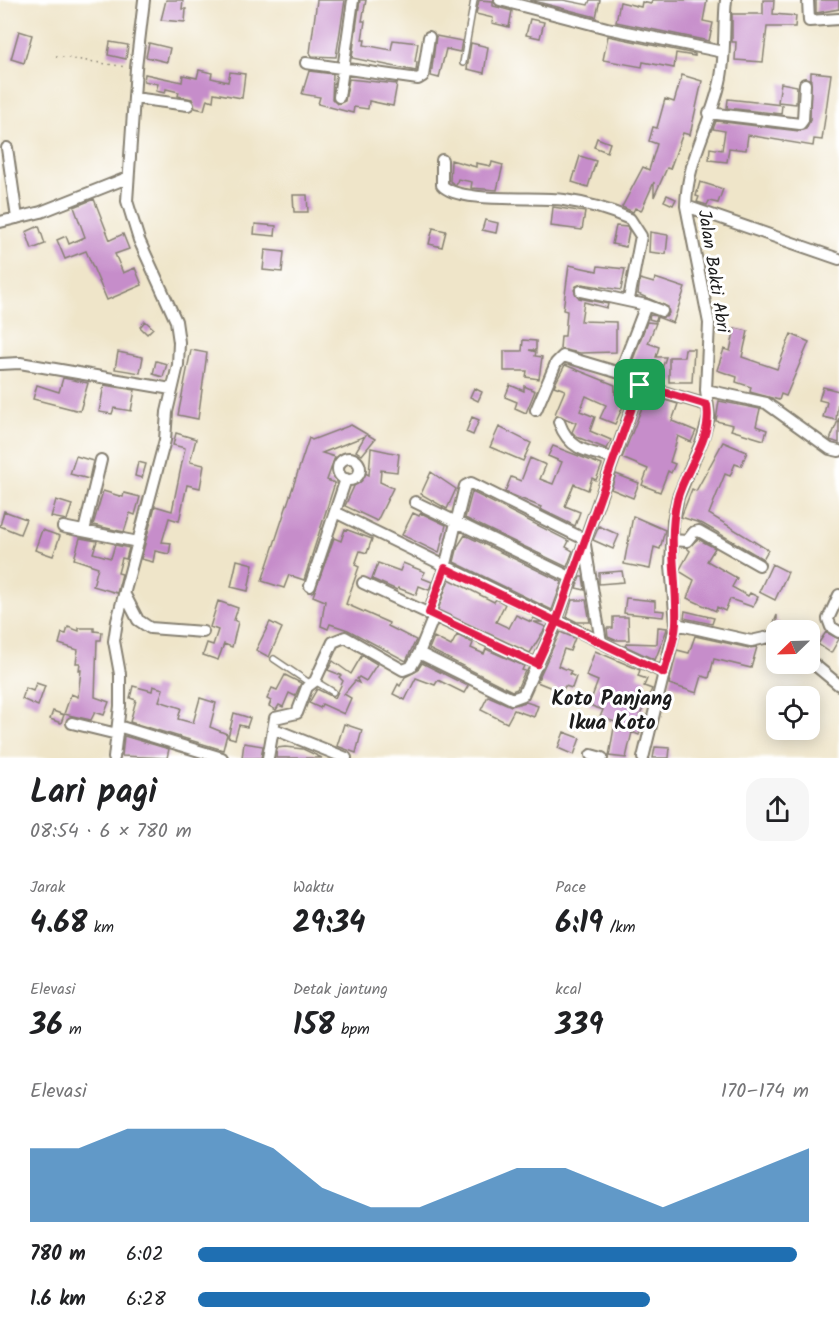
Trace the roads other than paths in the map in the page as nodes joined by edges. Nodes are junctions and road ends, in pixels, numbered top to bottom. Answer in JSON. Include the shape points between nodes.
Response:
{"nodes":[{"id":1,"x":144,"y":0,"type":"edge"},
{"id":2,"x":353,"y":0,"type":"edge"},
{"id":3,"x":474,"y":0,"type":"edge"},
{"id":4,"x":500,"y":0,"type":"edge"},
{"id":5,"x":726,"y":0,"type":"edge"},
{"id":6,"x":808,"y":0,"type":"edge"},
{"id":7,"x":839,"y":19,"type":"edge"},
{"id":8,"x":429,"y":37,"type":"dead end"},
{"id":9,"x":723,"y":52,"type":"junction"},
{"id":10,"x":306,"y":63,"type":"dead end"},
{"id":11,"x":463,"y":63,"type":"dead end"},
{"id":12,"x":343,"y":69,"type":"junction"},
{"id":13,"x":805,"y":84,"type":"dead end"},
{"id":14,"x":339,"y":97,"type":"dead end"},
{"id":15,"x":134,"y":98,"type":"junction"},
{"id":16,"x":188,"y":105,"type":"dead end"},
{"id":17,"x":709,"y":113,"type":"junction"},
{"id":18,"x":7,"y":148,"type":"dead end"},
{"id":19,"x":442,"y":160,"type":"dead end"},
{"id":20,"x":127,"y":178,"type":"junction"},
{"id":21,"x":686,"y":206,"type":"junction"},
{"id":22,"x":17,"y":218,"type":"junction"},
{"id":23,"x":0,"y":222,"type":"edge"},
{"id":24,"x":839,"y":259,"type":"edge"},
{"id":25,"x":581,"y":291,"type":"dead end"},
{"id":26,"x":629,"y":299,"type":"junction"},
{"id":27,"x":646,"y":305,"type":"junction"},
{"id":28,"x":662,"y":311,"type":"dead end"},
{"id":29,"x":0,"y":364,"type":"edge"},
{"id":30,"x":620,"y":372,"type":"junction"},
{"id":31,"x":640,"y":385,"type":"junction"},
{"id":32,"x":171,"y":389,"type":"junction"},
{"id":33,"x":706,"y":390,"type":"junction"},
{"id":34,"x":707,"y":405,"type":"junction"},
{"id":35,"x":536,"y":410,"type":"dead end"},
{"id":36,"x":559,"y":422,"type":"dead end"},
{"id":37,"x":839,"y":452,"type":"edge"},
{"id":38,"x":614,"y":458,"type":"junction"},
{"id":39,"x":101,"y":460,"type":"dead end"},
{"id":40,"x":346,"y":479,"type":"dead end"},
{"id":41,"x":415,"y":502,"type":"dead end"},
{"id":42,"x":335,"y":512,"type":"junction"},
{"id":43,"x":457,"y":522,"type":"junction"},
{"id":44,"x":63,"y":527,"type":"dead end"},
{"id":45,"x":84,"y":531,"type":"junction"},
{"id":46,"x":584,"y":539,"type":"junction"},
{"id":47,"x":672,"y":540,"type":"junction"},
{"id":48,"x":138,"y":542,"type":"junction"},
{"id":49,"x":759,"y":565,"type":"dead end"},
{"id":50,"x":445,"y":568,"type":"junction"},
{"id":51,"x":572,"y":578,"type":"junction"},
{"id":52,"x":363,"y":583,"type":"dead end"},
{"id":53,"x":310,"y":585,"type":"dead end"},
{"id":54,"x":125,"y":595,"type":"junction"},
{"id":55,"x":839,"y":595,"type":"edge"},
{"id":56,"x":431,"y":614,"type":"junction"},
{"id":57,"x":556,"y":622,"type":"junction"},
{"id":58,"x":676,"y":624,"type":"junction"},
{"id":59,"x":203,"y":632,"type":"dead end"},
{"id":60,"x":839,"y":632,"type":"edge"},
{"id":61,"x":766,"y":638,"type":"edge"},
{"id":62,"x":601,"y":642,"type":"junction"},
{"id":63,"x":419,"y":653,"type":"junction"},
{"id":64,"x":274,"y":659,"type":"dead end"},
{"id":65,"x":537,"y":664,"type":"junction"},
{"id":66,"x":820,"y":669,"type":"edge"},
{"id":67,"x":664,"y":673,"type":"junction"},
{"id":68,"x":313,"y":683,"type":"junction"},
{"id":69,"x":839,"y":685,"type":"edge"},
{"id":70,"x":333,"y":692,"type":"dead end"},
{"id":71,"x":72,"y":723,"type":"dead end"},
{"id":72,"x":274,"y":729,"type":"junction"},
{"id":73,"x":118,"y":730,"type":"junction"},
{"id":74,"x":114,"y":758,"type":"edge"},
{"id":75,"x":222,"y":758,"type":"edge"},
{"id":76,"x":268,"y":758,"type":"edge"},
{"id":77,"x":346,"y":758,"type":"edge"},
{"id":78,"x":643,"y":758,"type":"edge"}],
"edges":[{"from":1,"to":15,"type":"street"},
{"from":2,"to":12,"type":"street"},
{"from":3,"to":11,"type":"lane"},
{"from":4,"to":9,"type":"street"},
{"from":5,"to":9,"type":"street","name":"Jalan Bakti Abri"},
{"from":6,"to":7,"type":"street","via":[[809,21]]},
{"from":8,"to":12,"type":"street","via":[[423,76],[418,79]]},
{"from":9,"to":17,"type":"street","name":"Jalan Bakti Abri","via":[[720,82]]},
{"from":10,"to":12,"type":"street"},
{"from":12,"to":14,"type":"street"},
{"from":13,"to":17,"type":"street","via":[[800,124]]},
{"from":15,"to":16,"type":"street"},
{"from":15,"to":20,"type":"street"},
{"from":17,"to":21,"type":"street","name":"Jalan Bakti Abri","via":[[687,179]]},
{"from":18,"to":22,"type":"street"},
{"from":19,"to":26,"type":"street","via":[[441,180],[444,188],[452,192],[506,199],[563,200],[630,219],[641,236]]},
{"from":20,"to":22,"type":"street"},
{"from":20,"to":32,"type":"street","via":[[129,212],[176,321],[178,365]]},
{"from":21,"to":24,"type":"street"},
{"from":21,"to":33,"type":"street","name":"Jalan Bakti Abri","via":[[709,323]]},
{"from":22,"to":23,"type":"street"},
{"from":25,"to":26,"type":"street"},
{"from":26,"to":27,"type":"street"},
{"from":27,"to":28,"type":"street"},
{"from":27,"to":30,"type":"street"},
{"from":29,"to":32,"type":"street","via":[[20,363]]},
{"from":30,"to":31,"type":"street"},
{"from":30,"to":35,"type":"street","via":[[569,356],[558,358]]},
{"from":31,"to":34,"type":"street"},
{"from":31,"to":38,"type":"street"},
{"from":32,"to":48,"type":"street","via":[[165,440]]},
{"from":33,"to":34,"type":"street","name":"Jalan Bakti Abri"},
{"from":33,"to":37,"type":"street","via":[[766,403]]},
{"from":34,"to":47,"type":"street","name":"Jalan Bakti Abri","via":[[707,427],[678,497]]},
{"from":36,"to":38,"type":"street","via":[[572,444]]},
{"from":38,"to":46,"type":"street"},
{"from":39,"to":45,"type":"street"},
{"from":40,"to":42,"type":"street"},
{"from":41,"to":43,"type":"street"},
{"from":42,"to":50,"type":"street"},
{"from":42,"to":53,"type":"street"},
{"from":43,"to":46,"type":"street","via":[[465,486],[471,483]]},
{"from":43,"to":50,"type":"street"},
{"from":43,"to":51,"type":"street"},
{"from":44,"to":45,"type":"street"},
{"from":45,"to":48,"type":"street"},
{"from":46,"to":51,"type":"street"},
{"from":46,"to":62,"type":"street"},
{"from":47,"to":49,"type":"street","via":[[687,541],[699,531]]},
{"from":47,"to":58,"type":"street","name":"Jalan Bakti Abri"},
{"from":48,"to":54,"type":"street"},
{"from":50,"to":56,"type":"street"},
{"from":50,"to":57,"type":"street"},
{"from":51,"to":57,"type":"street"},
{"from":52,"to":56,"type":"street"},
{"from":54,"to":59,"type":"street","via":[[138,620],[150,628]]},
{"from":54,"to":73,"type":"street","via":[[114,641],[120,674]]},
{"from":55,"to":60,"type":"street","via":[[828,619]]},
{"from":56,"to":63,"type":"street"},
{"from":56,"to":65,"type":"street"},
{"from":57,"to":62,"type":"street"},
{"from":57,"to":65,"type":"street"},
{"from":58,"to":61,"type":"street","via":[[751,641]]},
{"from":58,"to":67,"type":"street","name":"Jalan Bakti Abri"},
{"from":62,"to":67,"type":"street"},
{"from":63,"to":65,"type":"street","via":[[512,699],[523,695]]},
{"from":63,"to":68,"type":"street","via":[[411,667],[403,670],[339,637]]},
{"from":64,"to":68,"type":"lane"},
{"from":66,"to":69,"type":"street"},
{"from":67,"to":78,"type":"street","name":"Jalan Bakti Abri"},
{"from":68,"to":70,"type":"lane"},
{"from":68,"to":72,"type":"street","via":[[307,687],[297,713],[276,716]]},
{"from":71,"to":73,"type":"street"},
{"from":72,"to":76,"type":"street"},
{"from":72,"to":77,"type":"street"},
{"from":73,"to":74,"type":"street"},
{"from":73,"to":75,"type":"street"}]}
